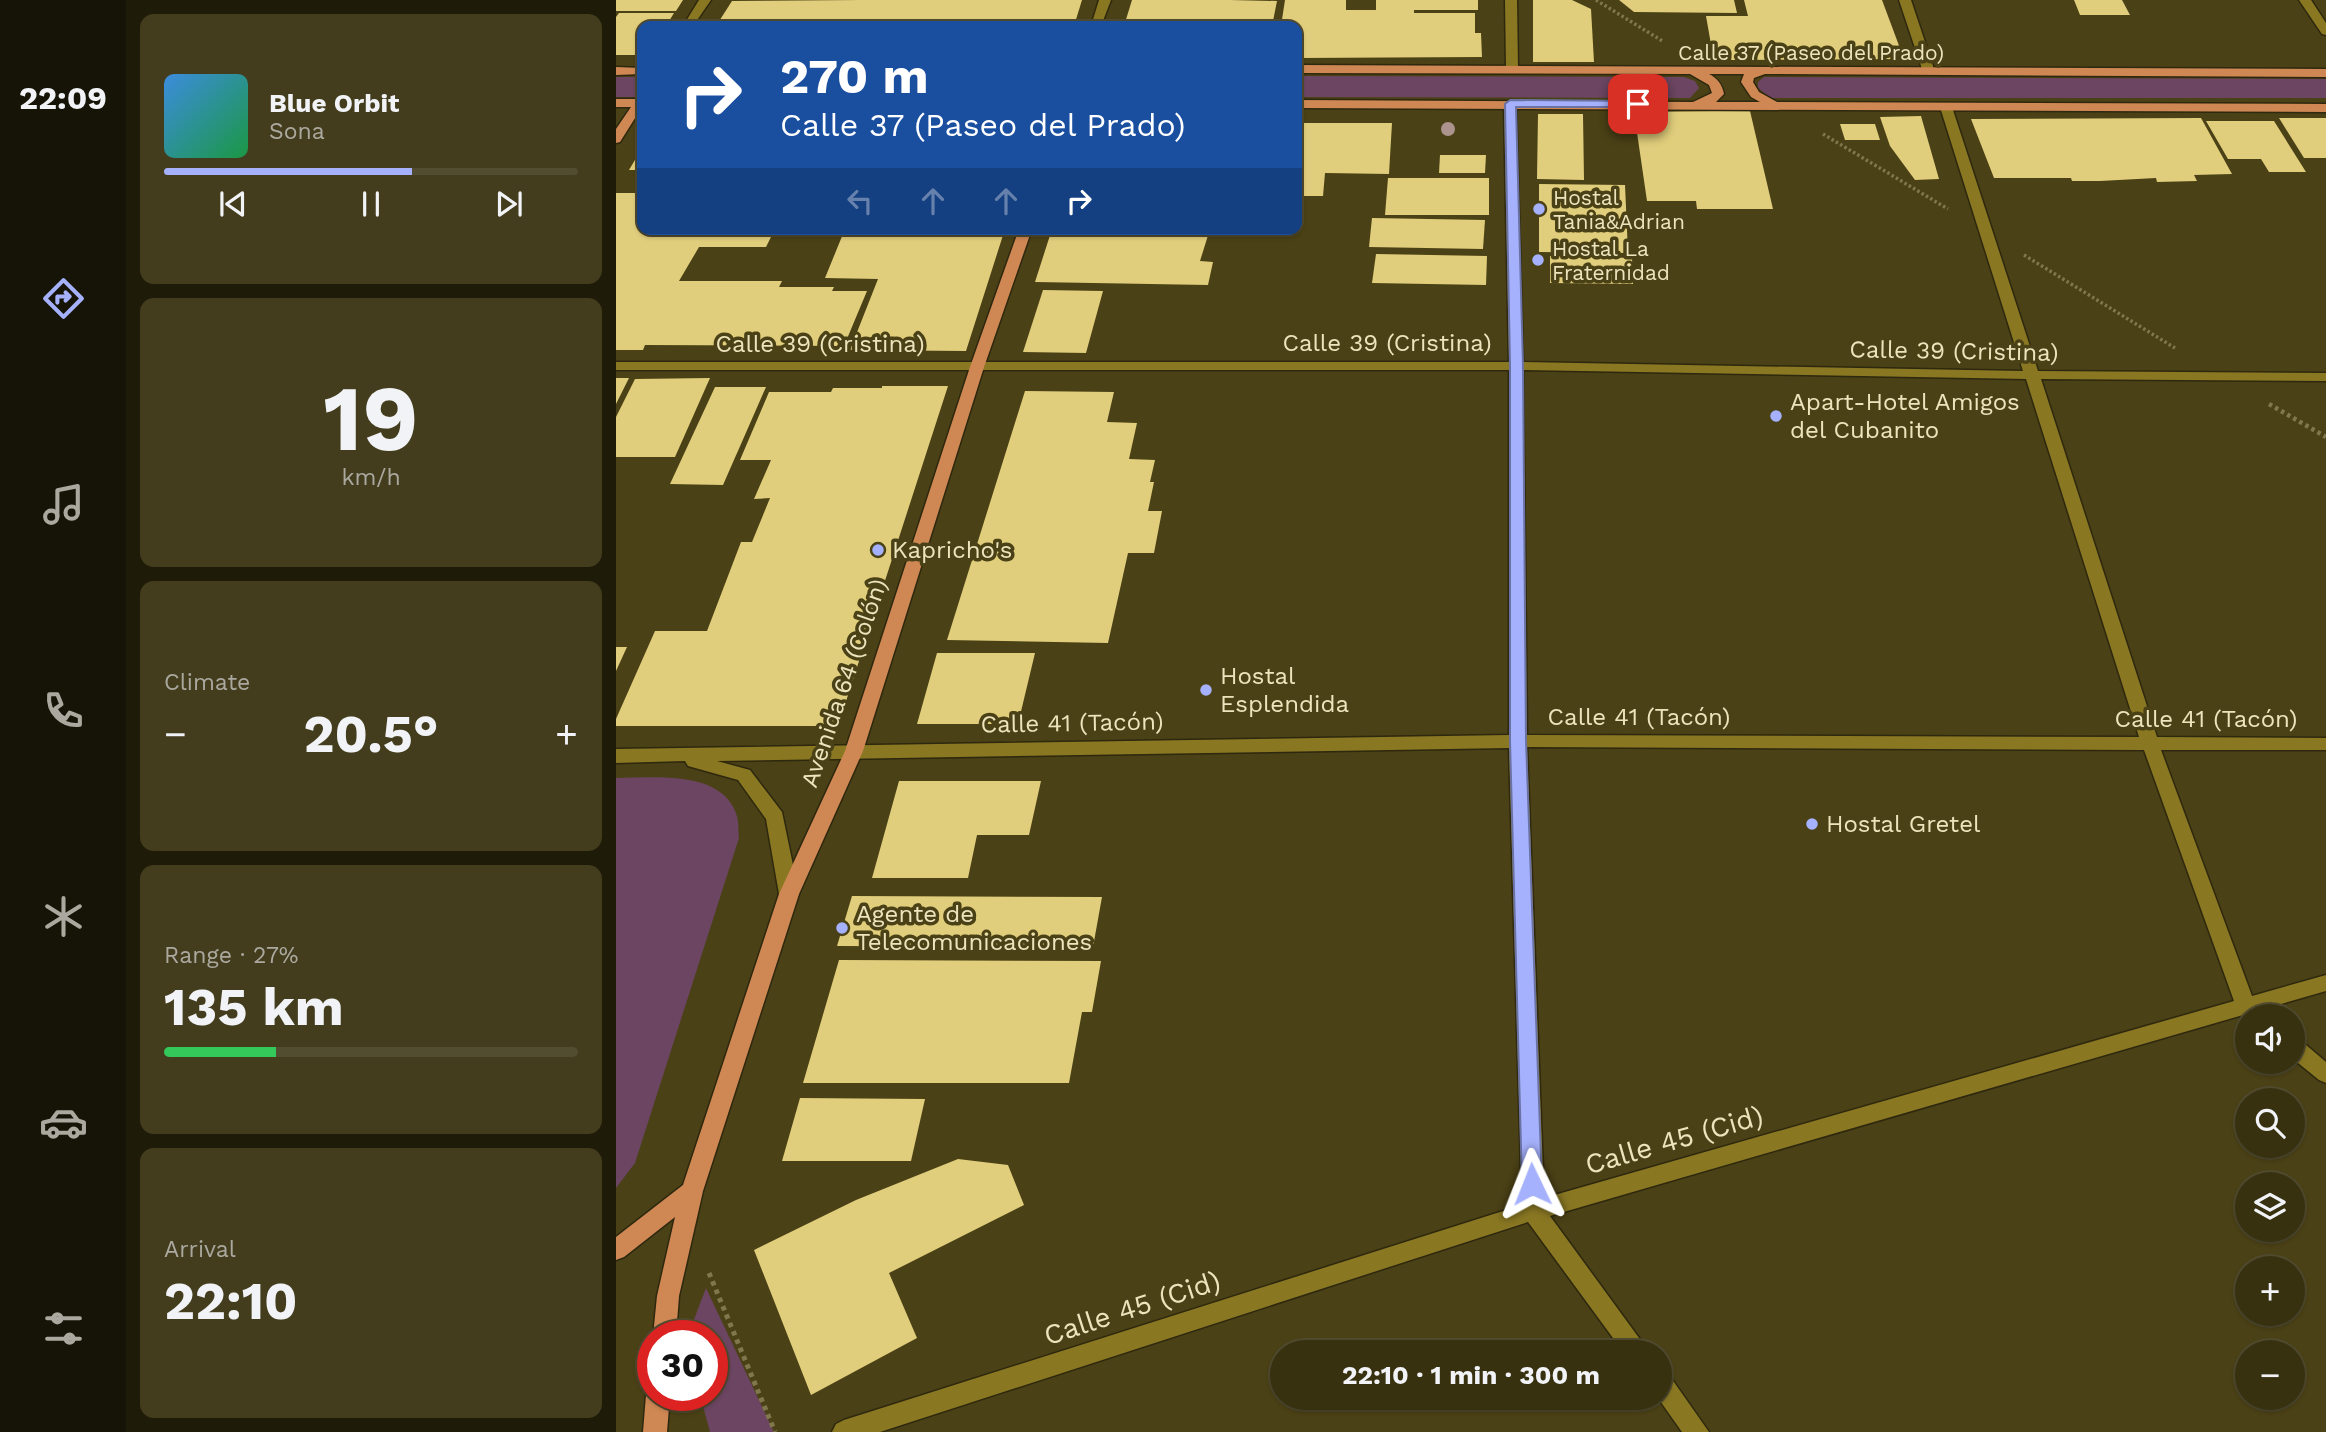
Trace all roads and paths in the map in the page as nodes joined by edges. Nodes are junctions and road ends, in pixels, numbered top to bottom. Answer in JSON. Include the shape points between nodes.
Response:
{"nodes":[{"id":1,"x":705,"y":0,"type":"edge"},
{"id":2,"x":1105,"y":0,"type":"edge"},
{"id":3,"x":1511,"y":0,"type":"edge"},
{"id":4,"x":1905,"y":0,"type":"edge"},
{"id":5,"x":2305,"y":0,"type":"edge"},
{"id":6,"x":691,"y":21,"type":"edge"},
{"id":7,"x":1098,"y":21,"type":"edge"},
{"id":8,"x":2326,"y":32,"type":"edge"},
{"id":9,"x":1302,"y":69,"type":"edge"},
{"id":10,"x":1512,"y":69,"type":"junction"},
{"id":11,"x":616,"y":71,"type":"edge"},
{"id":12,"x":637,"y":71,"type":"edge"},
{"id":13,"x":1689,"y":71,"type":"junction"},
{"id":14,"x":1763,"y":71,"type":"junction"},
{"id":15,"x":1929,"y":72,"type":"junction"},
{"id":16,"x":2326,"y":73,"type":"edge"},
{"id":17,"x":637,"y":101,"type":"edge"},
{"id":18,"x":616,"y":103,"type":"edge"},
{"id":19,"x":1302,"y":103,"type":"edge"},
{"id":20,"x":1510,"y":104,"type":"junction"},
{"id":21,"x":1689,"y":104,"type":"junction"},
{"id":22,"x":1772,"y":104,"type":"junction"},
{"id":23,"x":637,"y":107,"type":"edge"},
{"id":24,"x":1946,"y":107,"type":"junction"},
{"id":25,"x":2326,"y":108,"type":"edge"},
{"id":26,"x":616,"y":139,"type":"edge"},
{"id":27,"x":1024,"y":235,"type":"edge"},
{"id":28,"x":616,"y":366,"type":"edge"},
{"id":29,"x":1516,"y":366,"type":"junction"},
{"id":30,"x":978,"y":367,"type":"junction"},
{"id":31,"x":2031,"y":375,"type":"junction"},
{"id":32,"x":2326,"y":377,"type":"edge"},
{"id":33,"x":1518,"y":741,"type":"junction"},
{"id":34,"x":2150,"y":743,"type":"junction"},
{"id":35,"x":2326,"y":744,"type":"edge"},
{"id":36,"x":854,"y":751,"type":"junction"},
{"id":37,"x":616,"y":755,"type":"edge"},
{"id":38,"x":676,"y":756,"type":"junction"},
{"id":39,"x":789,"y":894,"type":"junction"},
{"id":40,"x":2326,"y":983,"type":"edge"},
{"id":41,"x":2249,"y":1004,"type":"edge"},
{"id":42,"x":2270,"y":1004,"type":"edge"},
{"id":43,"x":2235,"y":1016,"type":"edge"},
{"id":44,"x":2305,"y":1056,"type":"edge"},
{"id":45,"x":2326,"y":1073,"type":"edge"},
{"id":46,"x":692,"y":1191,"type":"junction"},
{"id":47,"x":1533,"y":1211,"type":"junction"},
{"id":48,"x":686,"y":1217,"type":"junction"},
{"id":49,"x":616,"y":1250,"type":"edge"},
{"id":50,"x":666,"y":1320,"type":"edge"},
{"id":51,"x":1629,"y":1340,"type":"edge"},
{"id":52,"x":1672,"y":1398,"type":"edge"},
{"id":53,"x":656,"y":1411,"type":"edge"},
{"id":54,"x":654,"y":1432,"type":"edge"},
{"id":55,"x":775,"y":1432,"type":"edge"},
{"id":56,"x":844,"y":1432,"type":"edge"},
{"id":57,"x":1698,"y":1432,"type":"edge"}],
"edges":[{"from":1,"to":6,"type":"street"},
{"from":2,"to":7,"type":"street"},
{"from":3,"to":10,"type":"street"},
{"from":4,"to":15,"type":"street"},
{"from":5,"to":8,"type":"street"},
{"from":9,"to":10,"type":"main road","name":"Calle 37 (Paseo del Prado)"},
{"from":10,"to":13,"type":"main road","name":"Calle 37 (Paseo del Prado)"},
{"from":11,"to":12,"type":"main road"},
{"from":13,"to":14,"type":"main road","name":"Calle 37 (Paseo del Prado)"},
{"from":13,"to":21,"type":"main road","via":[[1712,80],[1718,94]]},
{"from":14,"to":15,"type":"main road","name":"Calle 37 (Paseo del Prado)"},
{"from":14,"to":22,"type":"main road","via":[[1746,82]]},
{"from":15,"to":16,"type":"main road","name":"Calle 37 (Paseo del Prado)"},
{"from":17,"to":18,"type":"main road"},
{"from":19,"to":20,"type":"main road"},
{"from":20,"to":21,"type":"main road"},
{"from":20,"to":29,"type":"street"},
{"from":21,"to":22,"type":"main road"},
{"from":22,"to":24,"type":"main road"},
{"from":23,"to":26,"type":"main road"},
{"from":24,"to":25,"type":"main road"},
{"from":24,"to":31,"type":"street"},
{"from":27,"to":30,"type":"main road","name":"Avenida 64 (Colón)"},
{"from":28,"to":30,"type":"street","name":"Calle 39 (Cristina)"},
{"from":29,"to":30,"type":"street","name":"Calle 39 (Cristina)"},
{"from":29,"to":31,"type":"street","name":"Calle 39 (Cristina)"},
{"from":29,"to":33,"type":"street"},
{"from":30,"to":36,"type":"main road","name":"Avenida 64 (Colón)"},
{"from":31,"to":32,"type":"street","name":"Calle 39 (Cristina)"},
{"from":31,"to":34,"type":"street"},
{"from":33,"to":34,"type":"street","name":"Calle 41 (Tacón)"},
{"from":33,"to":36,"type":"street","name":"Calle 41 (Tacón)"},
{"from":33,"to":47,"type":"street"},
{"from":34,"to":35,"type":"street","name":"Calle 41 (Tacón)"},
{"from":34,"to":41,"type":"street"},
{"from":36,"to":38,"type":"street","name":"Calle 41 (Tacón)"},
{"from":36,"to":39,"type":"main road","name":"Avenida 64 (Colón)"},
{"from":37,"to":38,"type":"street","name":"Calle 41 (Tacón)"},
{"from":38,"to":39,"type":"street","via":[[744,775],[775,817]]},
{"from":39,"to":46,"type":"main road","name":"Avenida 64 (Colón)"},
{"from":40,"to":42,"type":"street","name":"Calle 45 (Cid)"},
{"from":43,"to":47,"type":"street","name":"Calle 45 (Cid)"},
{"from":44,"to":45,"type":"street"},
{"from":46,"to":48,"type":"main road","name":"Avenida 64 (Colón)"},
{"from":46,"to":49,"type":"main road"},
{"from":47,"to":51,"type":"street"},
{"from":47,"to":56,"type":"street","name":"Calle 45 (Cid)"},
{"from":48,"to":50,"type":"main road","name":"Avenida 64 (Colón)"},
{"from":48,"to":55,"type":"path"},
{"from":52,"to":57,"type":"street"},
{"from":53,"to":54,"type":"main road"}]}
